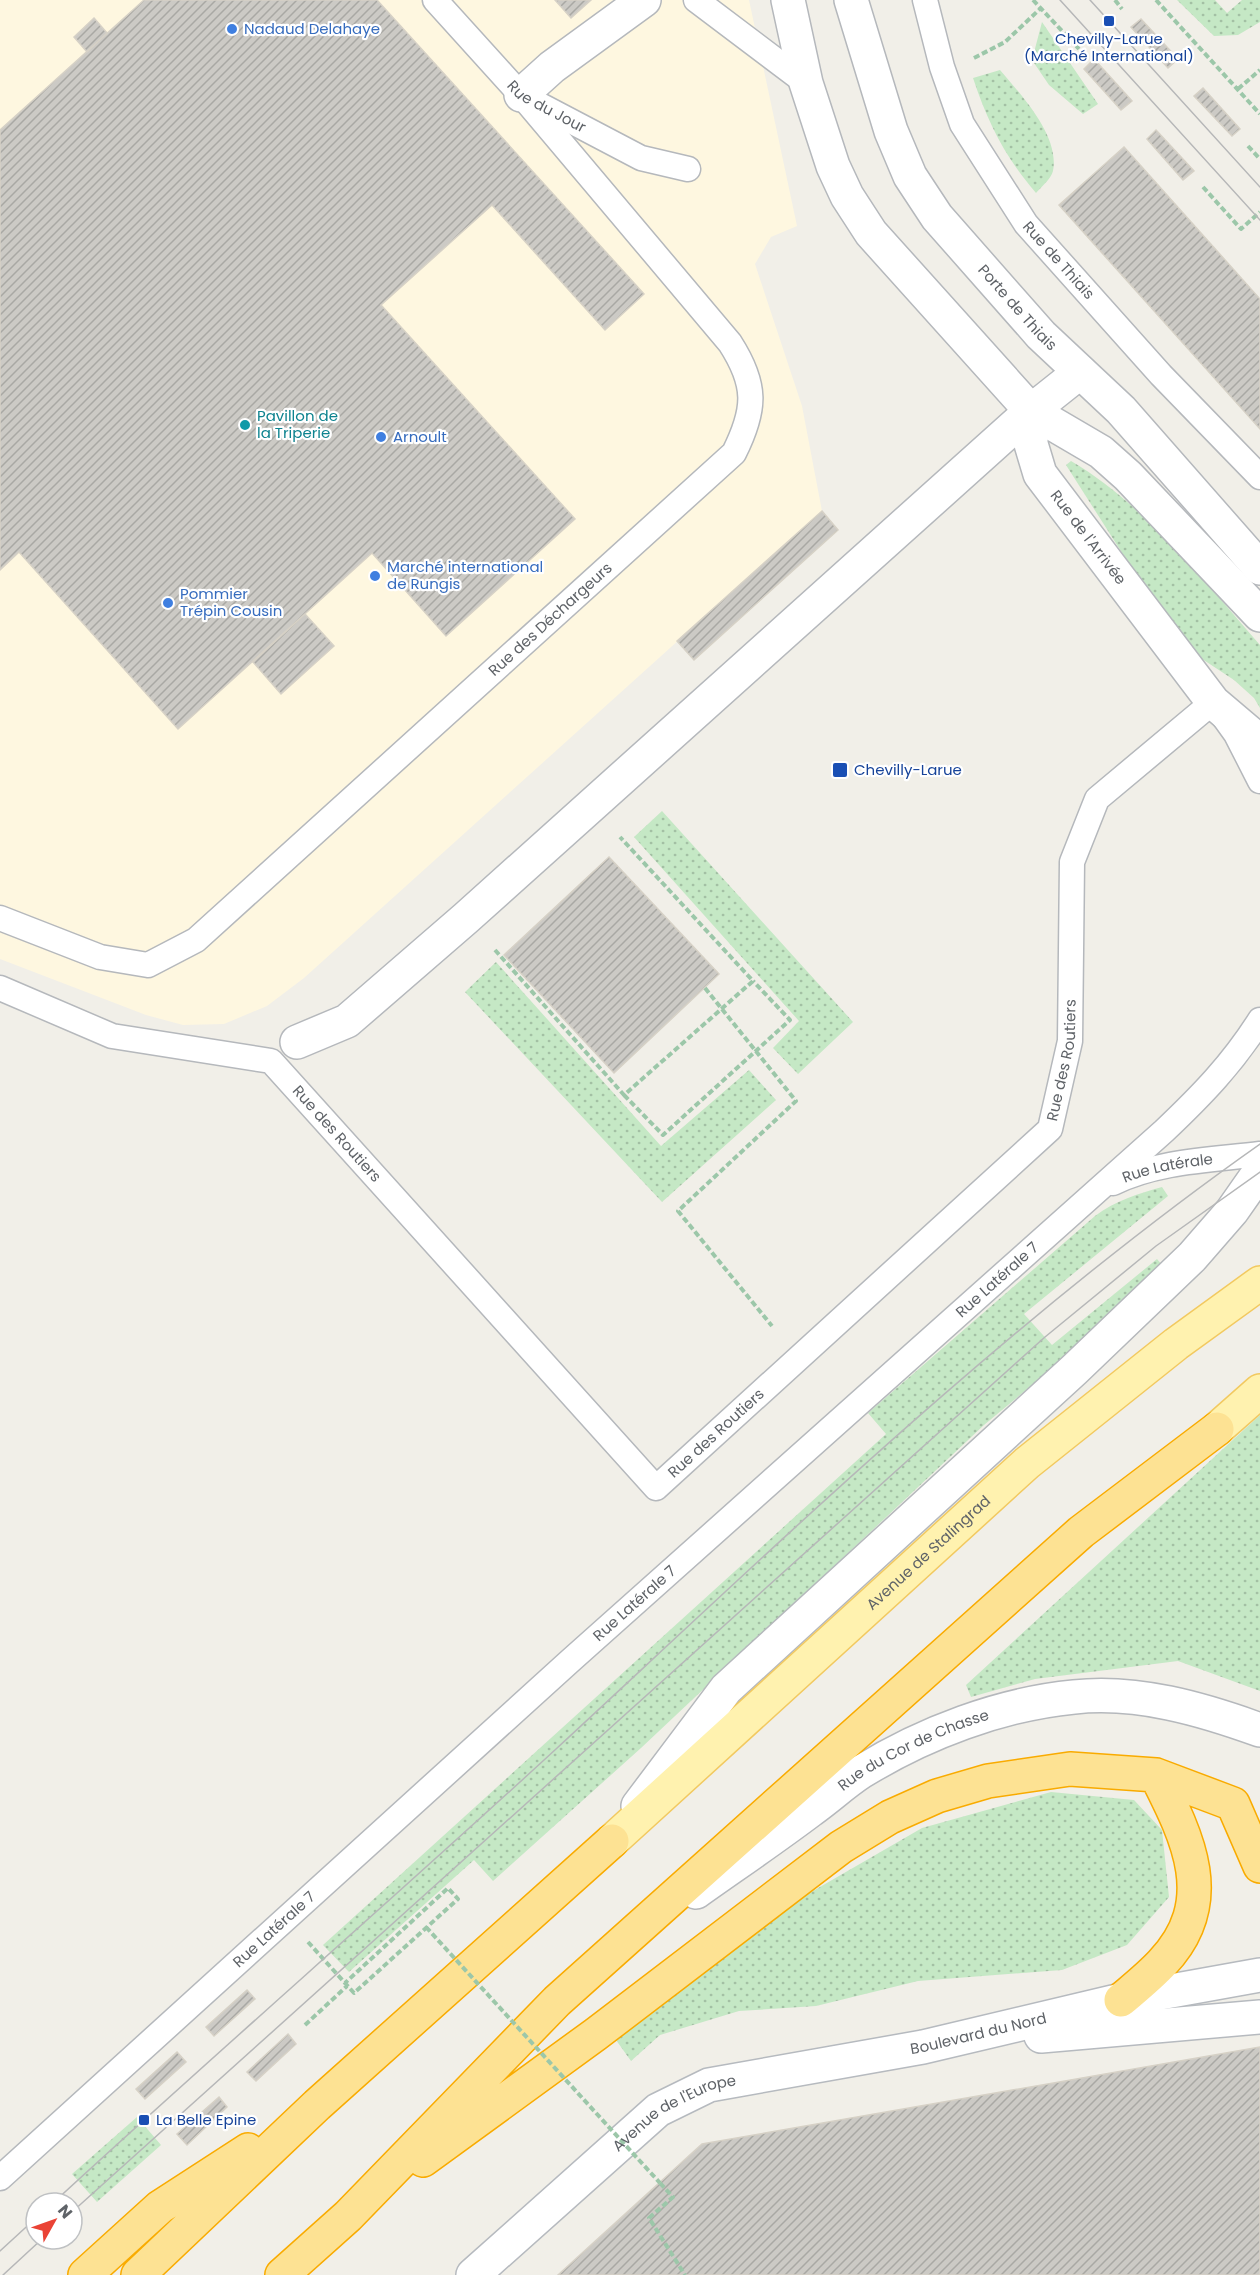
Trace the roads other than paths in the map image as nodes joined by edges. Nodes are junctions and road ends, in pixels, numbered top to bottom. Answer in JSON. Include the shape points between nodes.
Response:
{"nodes":[{"id":1,"x":435,"y":0,"type":"edge"},
{"id":2,"x":644,"y":0,"type":"edge"},
{"id":3,"x":696,"y":0,"type":"edge"},
{"id":4,"x":788,"y":0,"type":"edge"},
{"id":5,"x":851,"y":0,"type":"edge"},
{"id":6,"x":925,"y":0,"type":"edge"},
{"id":7,"x":806,"y":83,"type":"junction"},
{"id":8,"x":521,"y":95,"type":"junction"},
{"id":9,"x":688,"y":169,"type":"dead end"},
{"id":10,"x":1080,"y":372,"type":"junction"},
{"id":11,"x":1031,"y":411,"type":"junction"},
{"id":12,"x":1260,"y":477,"type":"edge"},
{"id":13,"x":1260,"y":567,"type":"edge"},
{"id":14,"x":1260,"y":615,"type":"edge"},
{"id":15,"x":1213,"y":702,"type":"junction"},
{"id":16,"x":1260,"y":742,"type":"edge"},
{"id":17,"x":1260,"y":782,"type":"edge"},
{"id":18,"x":0,"y":918,"type":"edge"},
{"id":19,"x":0,"y":988,"type":"edge"},
{"id":20,"x":1260,"y":1020,"type":"edge"},
{"id":21,"x":297,"y":1042,"type":"dead end"},
{"id":22,"x":1260,"y":1154,"type":"edge"},
{"id":23,"x":1260,"y":1171,"type":"edge"},
{"id":24,"x":1082,"y":1202,"type":"junction"},
{"id":25,"x":1260,"y":1283,"type":"edge"},
{"id":26,"x":1260,"y":1391,"type":"edge"},
{"id":27,"x":1217,"y":1429,"type":"joint"},
{"id":28,"x":1260,"y":1731,"type":"edge"},
{"id":29,"x":1156,"y":1775,"type":"junction"},
{"id":30,"x":1247,"y":1812,"type":"edge"},
{"id":31,"x":612,"y":1841,"type":"junction"},
{"id":32,"x":1260,"y":1866,"type":"edge"},
{"id":33,"x":614,"y":1950,"type":"junction"},
{"id":34,"x":1260,"y":1975,"type":"edge"},
{"id":35,"x":1121,"y":2000,"type":"junction"},
{"id":36,"x":1260,"y":2017,"type":"edge"},
{"id":37,"x":923,"y":2047,"type":"junction"},
{"id":38,"x":317,"y":2105,"type":"junction"},
{"id":39,"x":0,"y":2178,"type":"edge"},
{"id":40,"x":348,"y":2216,"type":"junction"},
{"id":41,"x":85,"y":2275,"type":"edge"},
{"id":42,"x":138,"y":2275,"type":"edge"},
{"id":43,"x":282,"y":2275,"type":"edge"},
{"id":44,"x":473,"y":2275,"type":"edge"}],
"edges":[{"from":1,"to":8,"type":"lane","name":"Rue du Jour"},
{"from":2,"to":8,"type":"street"},
{"from":3,"to":7,"type":"lane"},
{"from":4,"to":7,"type":"street"},
{"from":5,"to":10,"type":"street","name":"Porte de Thiais","via":[[891,131],[910,176],[937,217],[987,275]]},
{"from":6,"to":12,"type":"lane","name":"Rue de Thiais","via":[[962,124],[1026,224],[1161,375]]},
{"from":7,"to":11,"type":"street","via":[[833,166],[860,217]]},
{"from":8,"to":9,"type":"lane","name":"Rue du Jour","via":[[641,158]]},
{"from":8,"to":18,"type":"lane","name":"Rue des Déchargeurs","via":[[742,362],[750,387],[751,410],[734,453],[196,940],[148,965],[100,957]]},
{"from":10,"to":11,"type":"street"},
{"from":10,"to":13,"type":"street","name":"Porte de Thiais","via":[[1120,410]]},
{"from":11,"to":14,"type":"street","via":[[1101,452],[1128,476]]},
{"from":11,"to":15,"type":"street","name":"Rue de l'Arrivée","via":[[1031,444],[1040,474]]},
{"from":11,"to":21,"type":"street","via":[[347,1021]]},
{"from":15,"to":16,"type":"street"},
{"from":15,"to":17,"type":"lane","via":[[1236,734]]},
{"from":15,"to":19,"type":"lane","name":"Rue des Routiers","via":[[1097,799],[1072,862],[1070,1041],[1050,1129],[656,1488],[271,1061],[112,1036]]},
{"from":20,"to":24,"type":"lane","name":"Rue Latérale 7","via":[[1236,1058],[1206,1092]]},
{"from":22,"to":24,"type":"lane","name":"Rue Latérale","via":[[1129,1175]]},
{"from":23,"to":31,"type":"street","via":[[1192,1257],[726,1689]]},
{"from":24,"to":39,"type":"lane","name":"Rue Latérale 7"},
{"from":25,"to":31,"type":"main road","name":"Avenue de Stalingrad","via":[[1167,1351],[1028,1463]]},
{"from":26,"to":27,"type":"main road"},
{"from":27,"to":33,"type":"highway","via":[[1081,1532]]},
{"from":28,"to":33,"type":"street","name":"Rue du Cor de Chasse","via":[[1208,1711],[1125,1698],[1075,1697],[967,1722],[861,1772]]},
{"from":29,"to":30,"type":"highway"},
{"from":29,"to":35,"type":"highway","via":[[1190,1850],[1196,1890],[1187,1926],[1164,1961]]},
{"from":29,"to":40,"type":"highway","via":[[1070,1769],[988,1781],[937,1796],[890,1817],[841,1847]]},
{"from":30,"to":32,"type":"highway"},
{"from":31,"to":38,"type":"highway"},
{"from":33,"to":40,"type":"highway","via":[[557,2001]]},
{"from":34,"to":35,"type":"street","name":"Boulevard du Nord"},
{"from":35,"to":37,"type":"street","name":"Boulevard du Nord"},
{"from":36,"to":37,"type":"street","name":"Boulevard du Nord"},
{"from":37,"to":44,"type":"street","name":"Avenue de l'Europe","via":[[708,2085],[668,2105]]},
{"from":38,"to":41,"type":"highway","via":[[160,2207]]},
{"from":38,"to":42,"type":"highway"},
{"from":40,"to":43,"type":"highway"}]}
